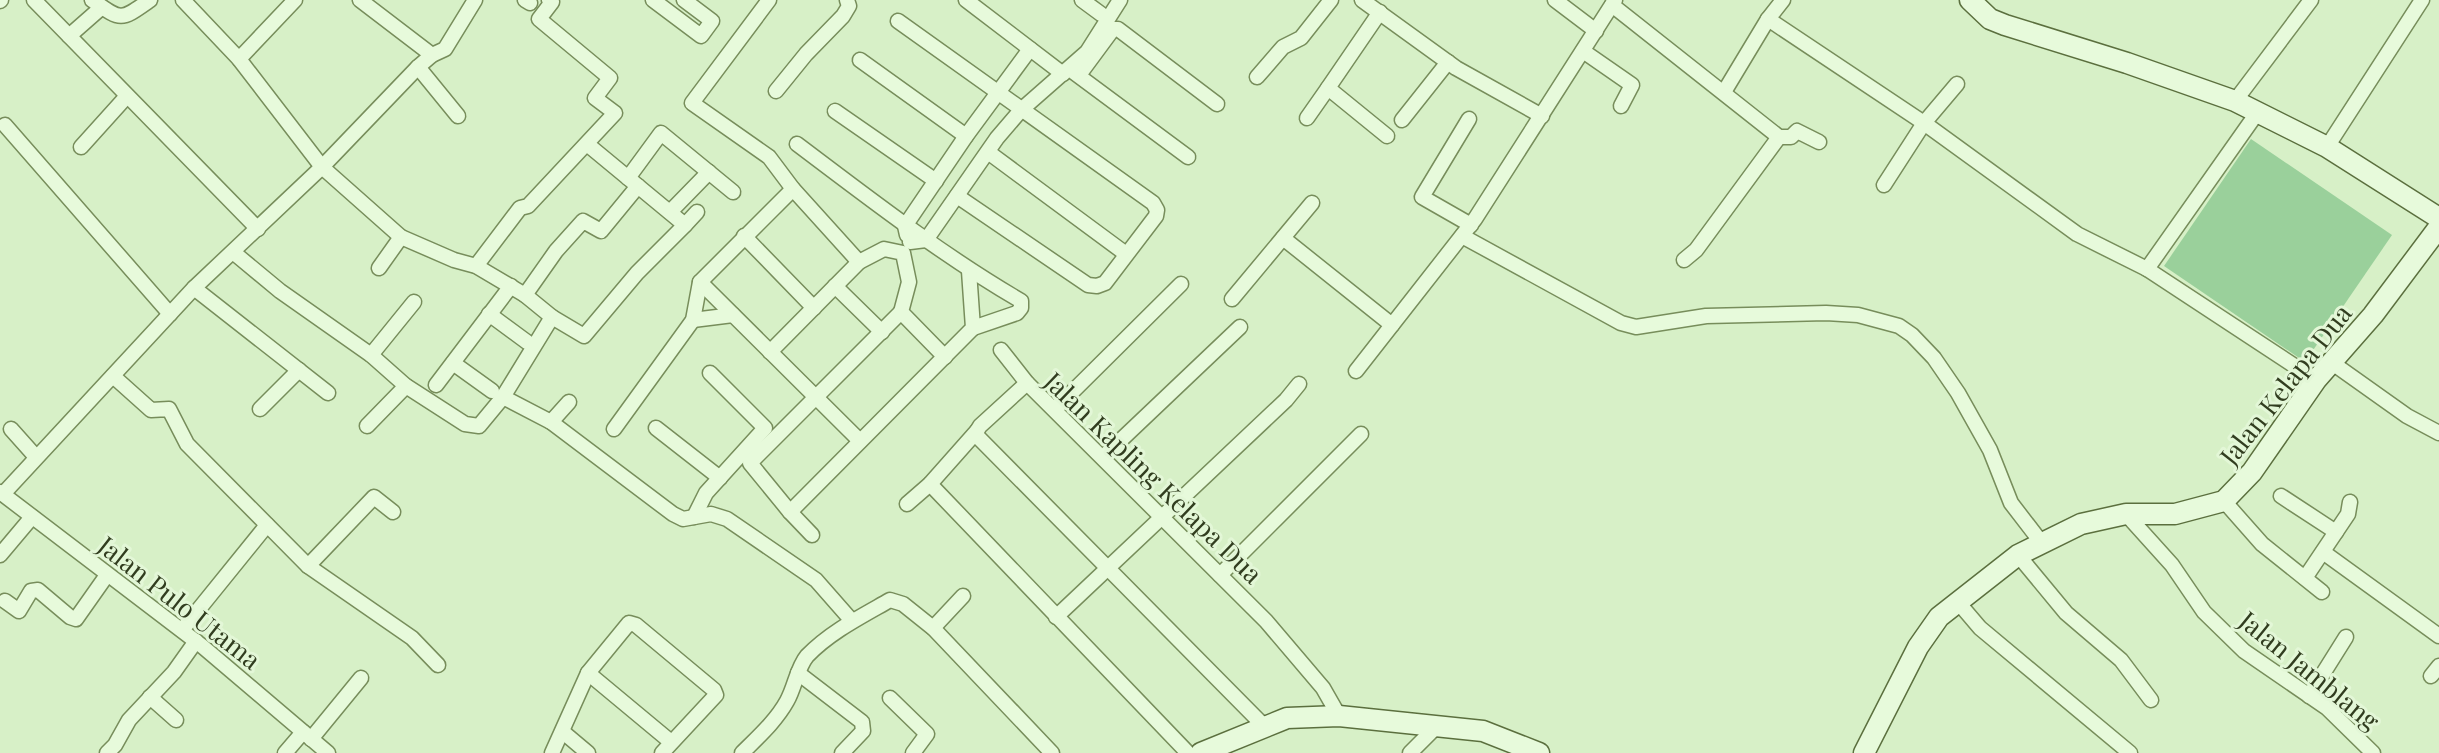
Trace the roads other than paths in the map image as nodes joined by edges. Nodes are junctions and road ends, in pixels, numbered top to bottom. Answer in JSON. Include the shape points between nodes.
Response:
{"nodes":[{"id":1,"x":34,"y":0,"type":"edge"},
{"id":2,"x":150,"y":0,"type":"edge"},
{"id":3,"x":184,"y":0,"type":"edge"},
{"id":4,"x":295,"y":0,"type":"edge"},
{"id":5,"x":360,"y":0,"type":"edge"},
{"id":6,"x":475,"y":0,"type":"edge"},
{"id":7,"x":549,"y":0,"type":"edge"},
{"id":8,"x":653,"y":0,"type":"edge"},
{"id":9,"x":684,"y":0,"type":"edge"},
{"id":10,"x":769,"y":0,"type":"edge"},
{"id":11,"x":847,"y":0,"type":"edge"},
{"id":12,"x":966,"y":0,"type":"edge"},
{"id":13,"x":1082,"y":0,"type":"edge"},
{"id":14,"x":1120,"y":0,"type":"edge"},
{"id":15,"x":1331,"y":0,"type":"edge"},
{"id":16,"x":1362,"y":0,"type":"edge"},
{"id":17,"x":1555,"y":0,"type":"edge"},
{"id":18,"x":1783,"y":0,"type":"edge"},
{"id":19,"x":1970,"y":0,"type":"edge"},
{"id":20,"x":2422,"y":0,"type":"edge"},
{"id":21,"x":97,"y":3,"type":"edge"},
{"id":22,"x":1614,"y":3,"type":"edge"},
{"id":23,"x":2304,"y":3,"type":"edge"},
{"id":24,"x":1380,"y":12,"type":"junction"},
{"id":25,"x":1101,"y":14,"type":"dead end"},
{"id":26,"x":1768,"y":19,"type":"junction"},
{"id":27,"x":898,"y":21,"type":"dead end"},
{"id":28,"x":1596,"y":31,"type":"junction"},
{"id":29,"x":69,"y":36,"type":"junction"},
{"id":30,"x":1030,"y":49,"type":"junction"},
{"id":31,"x":1584,"y":49,"type":"junction"},
{"id":32,"x":432,"y":55,"type":"junction"},
{"id":33,"x":239,"y":59,"type":"junction"},
{"id":34,"x":860,"y":60,"type":"dead end"},
{"id":35,"x":1448,"y":62,"type":"junction"},
{"id":36,"x":418,"y":67,"type":"junction"},
{"id":37,"x":1623,"y":69,"type":"dead end"},
{"id":38,"x":1070,"y":73,"type":"junction"},
{"id":39,"x":1257,"y":77,"type":"dead end"},
{"id":40,"x":1957,"y":84,"type":"dead end"},
{"id":41,"x":1328,"y":88,"type":"junction"},
{"id":42,"x":776,"y":91,"type":"dead end"},
{"id":43,"x":1724,"y":92,"type":"junction"},
{"id":44,"x":997,"y":93,"type":"junction"},
{"id":45,"x":127,"y":96,"type":"junction"},
{"id":46,"x":2235,"y":101,"type":"junction"},
{"id":47,"x":1217,"y":104,"type":"dead end"},
{"id":48,"x":1621,"y":106,"type":"dead end"},
{"id":49,"x":1021,"y":110,"type":"junction"},
{"id":50,"x":835,"y":111,"type":"dead end"},
{"id":51,"x":2257,"y":113,"type":"junction"},
{"id":52,"x":458,"y":116,"type":"dead end"},
{"id":53,"x":1542,"y":116,"type":"junction"},
{"id":54,"x":1307,"y":118,"type":"dead end"},
{"id":55,"x":1469,"y":119,"type":"dead end"},
{"id":56,"x":1402,"y":120,"type":"dead end"},
{"id":57,"x":1924,"y":123,"type":"junction"},
{"id":58,"x":2,"y":124,"type":"edge"},
{"id":59,"x":966,"y":136,"type":"junction"},
{"id":60,"x":1387,"y":136,"type":"dead end"},
{"id":61,"x":1779,"y":137,"type":"junction"},
{"id":62,"x":1819,"y":142,"type":"dead end"},
{"id":63,"x":587,"y":144,"type":"junction"},
{"id":64,"x":797,"y":144,"type":"dead end"},
{"id":65,"x":81,"y":147,"type":"dead end"},
{"id":66,"x":2327,"y":147,"type":"junction"},
{"id":67,"x":988,"y":152,"type":"junction"},
{"id":68,"x":1188,"y":157,"type":"dead end"},
{"id":69,"x":322,"y":167,"type":"junction"},
{"id":70,"x":709,"y":172,"type":"junction"},
{"id":71,"x":936,"y":181,"type":"junction"},
{"id":72,"x":633,"y":182,"type":"junction"},
{"id":73,"x":1884,"y":185,"type":"dead end"},
{"id":74,"x":793,"y":189,"type":"junction"},
{"id":75,"x":733,"y":192,"type":"dead end"},
{"id":76,"x":957,"y":196,"type":"junction"},
{"id":77,"x":1312,"y":203,"type":"dead end"},
{"id":78,"x":670,"y":212,"type":"junction"},
{"id":79,"x":697,"y":212,"type":"dead end"},
{"id":80,"x":2439,"y":218,"type":"edge"},
{"id":81,"x":685,"y":225,"type":"junction"},
{"id":82,"x":905,"y":226,"type":"junction"},
{"id":83,"x":2439,"y":227,"type":"edge"},
{"id":84,"x":258,"y":229,"type":"junction"},
{"id":85,"x":1466,"y":231,"type":"junction"},
{"id":86,"x":744,"y":236,"type":"junction"},
{"id":87,"x":401,"y":237,"type":"junction"},
{"id":88,"x":1283,"y":238,"type":"junction"},
{"id":89,"x":926,"y":240,"type":"junction"},
{"id":90,"x":906,"y":248,"type":"junction"},
{"id":91,"x":233,"y":252,"type":"junction"},
{"id":92,"x":1126,"y":254,"type":"junction"},
{"id":93,"x":1684,"y":260,"type":"dead end"},
{"id":94,"x":859,"y":262,"type":"junction"},
{"id":95,"x":476,"y":266,"type":"junction"},
{"id":96,"x":379,"y":268,"type":"dead end"},
{"id":97,"x":2147,"y":269,"type":"junction"},
{"id":98,"x":969,"y":271,"type":"junction"},
{"id":99,"x":700,"y":282,"type":"junction"},
{"id":100,"x":1181,"y":284,"type":"dead end"},
{"id":101,"x":511,"y":286,"type":"junction"},
{"id":102,"x":835,"y":286,"type":"junction"},
{"id":103,"x":194,"y":288,"type":"junction"},
{"id":104,"x":525,"y":295,"type":"junction"},
{"id":105,"x":1232,"y":299,"type":"dead end"},
{"id":106,"x":414,"y":302,"type":"dead end"},
{"id":107,"x":814,"y":308,"type":"junction"},
{"id":108,"x":901,"y":312,"type":"junction"},
{"id":109,"x":170,"y":314,"type":"junction"},
{"id":110,"x":489,"y":314,"type":"junction"},
{"id":111,"x":733,"y":315,"type":"junction"},
{"id":112,"x":552,"y":317,"type":"junction"},
{"id":113,"x":693,"y":320,"type":"junction"},
{"id":114,"x":1392,"y":325,"type":"junction"},
{"id":115,"x":1240,"y":327,"type":"dead end"},
{"id":116,"x":973,"y":328,"type":"junction"},
{"id":117,"x":882,"y":332,"type":"junction"},
{"id":118,"x":527,"y":342,"type":"dead end"},
{"id":119,"x":1001,"y":350,"type":"dead end"},
{"id":120,"x":770,"y":352,"type":"junction"},
{"id":121,"x":371,"y":355,"type":"junction"},
{"id":122,"x":945,"y":357,"type":"junction"},
{"id":123,"x":2331,"y":362,"type":"junction"},
{"id":124,"x":453,"y":363,"type":"junction"},
{"id":125,"x":299,"y":370,"type":"junction"},
{"id":126,"x":1356,"y":371,"type":"dead end"},
{"id":127,"x":710,"y":373,"type":"dead end"},
{"id":128,"x":113,"y":376,"type":"junction"},
{"id":129,"x":2316,"y":380,"type":"junction"},
{"id":130,"x":1027,"y":383,"type":"junction"},
{"id":131,"x":1299,"y":384,"type":"dead end"},
{"id":132,"x":436,"y":385,"type":"dead end"},
{"id":133,"x":406,"y":386,"type":"junction"},
{"id":134,"x":328,"y":393,"type":"dead end"},
{"id":135,"x":497,"y":394,"type":"junction"},
{"id":136,"x":816,"y":397,"type":"junction"},
{"id":137,"x":569,"y":402,"type":"dead end"},
{"id":138,"x":260,"y":409,"type":"dead end"},
{"id":139,"x":1055,"y":409,"type":"junction"},
{"id":140,"x":551,"y":422,"type":"junction"},
{"id":141,"x":367,"y":426,"type":"dead end"},
{"id":142,"x":656,"y":428,"type":"dead end"},
{"id":143,"x":11,"y":429,"type":"dead end"},
{"id":144,"x":614,"y":429,"type":"dead end"},
{"id":145,"x":977,"y":431,"type":"junction"},
{"id":146,"x":2439,"y":433,"type":"edge"},
{"id":147,"x":1361,"y":434,"type":"dead end"},
{"id":148,"x":860,"y":441,"type":"junction"},
{"id":149,"x":36,"y":457,"type":"junction"},
{"id":150,"x":1103,"y":457,"type":"junction"},
{"id":151,"x":720,"y":478,"type":"junction"},
{"id":152,"x":930,"y":484,"type":"junction"},
{"id":153,"x":2,"y":493,"type":"edge"},
{"id":154,"x":2281,"y":496,"type":"dead end"},
{"id":155,"x":2224,"y":501,"type":"junction"},
{"id":156,"x":2350,"y":502,"type":"dead end"},
{"id":157,"x":907,"y":504,"type":"dead end"},
{"id":158,"x":393,"y":512,"type":"dead end"},
{"id":159,"x":790,"y":512,"type":"junction"},
{"id":160,"x":2126,"y":514,"type":"junction"},
{"id":161,"x":1162,"y":516,"type":"junction"},
{"id":162,"x":32,"y":517,"type":"junction"},
{"id":163,"x":694,"y":517,"type":"junction"},
{"id":164,"x":267,"y":525,"type":"junction"},
{"id":165,"x":2336,"y":532,"type":"junction"},
{"id":166,"x":812,"y":535,"type":"dead end"},
{"id":167,"x":2041,"y":542,"type":"junction"},
{"id":168,"x":2323,"y":552,"type":"junction"},
{"id":169,"x":0,"y":555,"type":"edge"},
{"id":170,"x":2018,"y":555,"type":"junction"},
{"id":171,"x":308,"y":566,"type":"junction"},
{"id":172,"x":1108,"y":568,"type":"junction"},
{"id":173,"x":107,"y":575,"type":"junction"},
{"id":174,"x":1220,"y":575,"type":"junction"},
{"id":175,"x":2305,"y":578,"type":"junction"},
{"id":176,"x":2322,"y":592,"type":"dead end"},
{"id":177,"x":963,"y":596,"type":"dead end"},
{"id":178,"x":5,"y":601,"type":"dead end"},
{"id":179,"x":1957,"y":601,"type":"junction"},
{"id":180,"x":1056,"y":617,"type":"junction"},
{"id":181,"x":852,"y":621,"type":"junction"},
{"id":182,"x":933,"y":628,"type":"junction"},
{"id":183,"x":182,"y":630,"type":"junction"},
{"id":184,"x":2439,"y":636,"type":"edge"},
{"id":185,"x":2346,"y":637,"type":"dead end"},
{"id":186,"x":196,"y":641,"type":"junction"},
{"id":187,"x":438,"y":665,"type":"dead end"},
{"id":188,"x":588,"y":673,"type":"junction"},
{"id":189,"x":798,"y":673,"type":"junction"},
{"id":190,"x":361,"y":678,"type":"dead end"},
{"id":191,"x":2309,"y":696,"type":"junction"},
{"id":192,"x":150,"y":697,"type":"junction"},
{"id":193,"x":890,"y":698,"type":"dead end"},
{"id":194,"x":2151,"y":700,"type":"dead end"},
{"id":195,"x":1339,"y":716,"type":"junction"},
{"id":196,"x":176,"y":720,"type":"dead end"},
{"id":197,"x":1264,"y":726,"type":"junction"},
{"id":198,"x":1437,"y":726,"type":"junction"},
{"id":199,"x":563,"y":732,"type":"junction"},
{"id":200,"x":307,"y":736,"type":"junction"},
{"id":201,"x":666,"y":747,"type":"edge"},
{"id":202,"x":107,"y":753,"type":"edge"},
{"id":203,"x":285,"y":753,"type":"edge"},
{"id":204,"x":328,"y":753,"type":"edge"},
{"id":205,"x":552,"y":753,"type":"edge"},
{"id":206,"x":588,"y":753,"type":"edge"},
{"id":207,"x":742,"y":753,"type":"edge"},
{"id":208,"x":842,"y":753,"type":"edge"},
{"id":209,"x":913,"y":753,"type":"edge"},
{"id":210,"x":1052,"y":753,"type":"edge"},
{"id":211,"x":1188,"y":753,"type":"edge"},
{"id":212,"x":1201,"y":753,"type":"edge"},
{"id":213,"x":1410,"y":753,"type":"edge"},
{"id":214,"x":1539,"y":753,"type":"edge"},
{"id":215,"x":1864,"y":753,"type":"edge"},
{"id":216,"x":2130,"y":753,"type":"edge"},
{"id":217,"x":2373,"y":753,"type":"edge"}],
"edges":[{"from":1,"to":29,"type":"street"},
{"from":2,"to":21,"type":"street","via":[[126,17]]},
{"from":3,"to":33,"type":"street"},
{"from":4,"to":33,"type":"street"},
{"from":5,"to":32,"type":"street"},
{"from":6,"to":32,"type":"street","via":[[445,49]]},
{"from":7,"to":63,"type":"street","via":[[539,19],[610,78],[595,98],[615,113]]},
{"from":8,"to":9,"type":"street","via":[[701,36],[712,21]]},
{"from":10,"to":74,"type":"street","via":[[692,103],[769,157]]},
{"from":11,"to":42,"type":"street","via":[[843,16]]},
{"from":12,"to":30,"type":"street"},
{"from":13,"to":25,"type":"street"},
{"from":14,"to":38,"type":"street"},
{"from":15,"to":39,"type":"street","via":[[1301,38],[1283,47]]},
{"from":16,"to":24,"type":"street"},
{"from":17,"to":28,"type":"street"},
{"from":18,"to":26,"type":"street"},
{"from":19,"to":46,"type":"main road","via":[[2005,25]]},
{"from":20,"to":66,"type":"street"},
{"from":21,"to":29,"type":"street"},
{"from":22,"to":28,"type":"street"},
{"from":22,"to":43,"type":"street"},
{"from":23,"to":46,"type":"street"},
{"from":24,"to":35,"type":"street"},
{"from":24,"to":41,"type":"street"},
{"from":26,"to":43,"type":"street"},
{"from":26,"to":57,"type":"street"},
{"from":27,"to":44,"type":"street"},
{"from":28,"to":31,"type":"street"},
{"from":29,"to":45,"type":"street"},
{"from":30,"to":38,"type":"street"},
{"from":30,"to":44,"type":"street"},
{"from":31,"to":37,"type":"street"},
{"from":31,"to":48,"type":"street","via":[[1632,85]]},
{"from":31,"to":53,"type":"street"},
{"from":32,"to":36,"type":"street"},
{"from":33,"to":69,"type":"street"},
{"from":34,"to":59,"type":"street"},
{"from":35,"to":53,"type":"street"},
{"from":35,"to":56,"type":"street"},
{"from":36,"to":52,"type":"street"},
{"from":36,"to":69,"type":"street"},
{"from":38,"to":47,"type":"street","via":[[1118,29]]},
{"from":38,"to":49,"type":"street"},
{"from":38,"to":68,"type":"street"},
{"from":40,"to":57,"type":"street"},
{"from":41,"to":54,"type":"street"},
{"from":41,"to":60,"type":"street"},
{"from":43,"to":61,"type":"street"},
{"from":44,"to":49,"type":"street"},
{"from":44,"to":59,"type":"street"},
{"from":45,"to":65,"type":"street"},
{"from":45,"to":84,"type":"street"},
{"from":46,"to":51,"type":"main road"},
{"from":49,"to":67,"type":"street"},
{"from":49,"to":92,"type":"street","via":[[1153,203],[1156,216]]},
{"from":50,"to":71,"type":"street"},
{"from":51,"to":66,"type":"main road"},
{"from":51,"to":97,"type":"street"},
{"from":53,"to":85,"type":"street"},
{"from":55,"to":85,"type":"street","via":[[1422,197]]},
{"from":57,"to":73,"type":"street"},
{"from":57,"to":97,"type":"street","via":[[2077,234]]},
{"from":58,"to":109,"type":"street"},
{"from":59,"to":71,"type":"street"},
{"from":61,"to":62,"type":"street","via":[[1797,131]]},
{"from":61,"to":93,"type":"street"},
{"from":63,"to":72,"type":"street"},
{"from":63,"to":95,"type":"street","via":[[528,206],[520,208]]},
{"from":64,"to":82,"type":"street"},
{"from":66,"to":80,"type":"main road"},
{"from":67,"to":76,"type":"street"},
{"from":67,"to":92,"type":"street"},
{"from":69,"to":84,"type":"street"},
{"from":69,"to":87,"type":"street"},
{"from":70,"to":72,"type":"street","via":[[661,133]]},
{"from":70,"to":75,"type":"street"},
{"from":70,"to":78,"type":"street"},
{"from":71,"to":82,"type":"street"},
{"from":72,"to":78,"type":"street"},
{"from":72,"to":104,"type":"street","via":[[601,231],[583,221]]},
{"from":74,"to":86,"type":"street"},
{"from":74,"to":94,"type":"street"},
{"from":76,"to":89,"type":"street"},
{"from":76,"to":92,"type":"street","via":[[1088,285],[1105,283]]},
{"from":77,"to":88,"type":"street"},
{"from":78,"to":81,"type":"street"},
{"from":79,"to":81,"type":"street"},
{"from":81,"to":112,"type":"street","via":[[584,336]]},
{"from":82,"to":89,"type":"street"},
{"from":82,"to":90,"type":"street"},
{"from":83,"to":123,"type":"main road","name":"Jalan Kelapa Dua"},
{"from":84,"to":91,"type":"street"},
{"from":85,"to":114,"type":"street"},
{"from":85,"to":167,"type":"street","via":[[1636,327],[1706,316],[1826,313],[1899,326],[1934,358],[1958,393],[1990,450],[2011,503]]},
{"from":86,"to":99,"type":"street"},
{"from":86,"to":107,"type":"street"},
{"from":87,"to":95,"type":"street"},
{"from":87,"to":96,"type":"street"},
{"from":88,"to":105,"type":"street"},
{"from":88,"to":114,"type":"street"},
{"from":89,"to":90,"type":"street"},
{"from":89,"to":98,"type":"street"},
{"from":90,"to":94,"type":"street","via":[[884,249]]},
{"from":90,"to":108,"type":"street","via":[[909,282]]},
{"from":91,"to":103,"type":"street"},
{"from":91,"to":121,"type":"street"},
{"from":94,"to":102,"type":"street"},
{"from":95,"to":101,"type":"street"},
{"from":97,"to":129,"type":"street"},
{"from":98,"to":116,"type":"street"},
{"from":98,"to":116,"type":"street","via":[[1021,301],[1017,313]]},
{"from":99,"to":111,"type":"street"},
{"from":99,"to":113,"type":"street"},
{"from":100,"to":139,"type":"street"},
{"from":101,"to":104,"type":"street"},
{"from":101,"to":110,"type":"street"},
{"from":102,"to":107,"type":"street"},
{"from":102,"to":117,"type":"street"},
{"from":103,"to":109,"type":"street"},
{"from":103,"to":125,"type":"street"},
{"from":104,"to":112,"type":"street"},
{"from":106,"to":121,"type":"street"},
{"from":107,"to":120,"type":"street"},
{"from":108,"to":117,"type":"street"},
{"from":108,"to":122,"type":"street"},
{"from":109,"to":128,"type":"street"},
{"from":110,"to":118,"type":"street"},
{"from":110,"to":124,"type":"street"},
{"from":111,"to":113,"type":"street"},
{"from":111,"to":120,"type":"street"},
{"from":112,"to":135,"type":"street"},
{"from":113,"to":144,"type":"street"},
{"from":114,"to":126,"type":"street"},
{"from":115,"to":150,"type":"street"},
{"from":116,"to":122,"type":"street"},
{"from":117,"to":136,"type":"street"},
{"from":119,"to":130,"type":"street"},
{"from":120,"to":136,"type":"street"},
{"from":121,"to":133,"type":"street"},
{"from":122,"to":148,"type":"street"},
{"from":123,"to":129,"type":"main road","name":"Jalan Kelapa Dua"},
{"from":123,"to":146,"type":"street"},
{"from":124,"to":132,"type":"street"},
{"from":124,"to":135,"type":"street"},
{"from":125,"to":134,"type":"street"},
{"from":125,"to":138,"type":"street"},
{"from":127,"to":151,"type":"street","via":[[765,428]]},
{"from":128,"to":149,"type":"street"},
{"from":128,"to":164,"type":"street","via":[[151,410],[169,409],[187,444]]},
{"from":129,"to":155,"type":"main road","name":"Jalan Kelapa Dua","via":[[2252,472]]},
{"from":130,"to":139,"type":"street","name":"Jalan Kapling Kelapa Dua"},
{"from":130,"to":145,"type":"street","name":"Jalan Kapling Kelapa Dua"},
{"from":131,"to":161,"type":"street"},
{"from":133,"to":135,"type":"street","via":[[474,427]]},
{"from":133,"to":141,"type":"street"},
{"from":135,"to":140,"type":"street"},
{"from":136,"to":148,"type":"street"},
{"from":136,"to":159,"type":"street","via":[[750,463]]},
{"from":137,"to":140,"type":"street"},
{"from":139,"to":150,"type":"street","name":"Jalan Kapling Kelapa Dua"},
{"from":140,"to":163,"type":"street","via":[[673,514]]},
{"from":142,"to":151,"type":"street"},
{"from":143,"to":149,"type":"street"},
{"from":145,"to":152,"type":"street","name":"Jalan Kapling Kelapa Dua"},
{"from":145,"to":172,"type":"street"},
{"from":147,"to":174,"type":"street"},
{"from":148,"to":159,"type":"street"},
{"from":149,"to":153,"type":"street"},
{"from":150,"to":161,"type":"street","name":"Jalan Kapling Kelapa Dua"},
{"from":151,"to":163,"type":"street"},
{"from":152,"to":157,"type":"street","name":"Jalan Kapling Kelapa Dua"},
{"from":152,"to":180,"type":"street"},
{"from":153,"to":162,"type":"street","name":"Jalan Pulo Utama"},
{"from":154,"to":165,"type":"street"},
{"from":155,"to":160,"type":"main road","name":"Jalan Kelapa Dua","via":[[2175,514]]},
{"from":155,"to":175,"type":"street","via":[[2262,544]]},
{"from":156,"to":165,"type":"street"},
{"from":158,"to":171,"type":"street","via":[[374,497]]},
{"from":159,"to":166,"type":"street"},
{"from":160,"to":167,"type":"main road","name":"Jalan Kelapa Dua","via":[[2081,524]]},
{"from":160,"to":191,"type":"street","name":"Jalan Jamblang","via":[[2214,622],[2244,651]]},
{"from":161,"to":172,"type":"street"},
{"from":161,"to":174,"type":"street","name":"Jalan Kapling Kelapa Dua"},
{"from":162,"to":169,"type":"street"},
{"from":162,"to":173,"type":"street","name":"Jalan Pulo Utama"},
{"from":163,"to":181,"type":"street","via":[[711,514],[741,528],[816,580]]},
{"from":164,"to":171,"type":"street"},
{"from":164,"to":183,"type":"street"},
{"from":165,"to":168,"type":"street"},
{"from":167,"to":170,"type":"main road","name":"Jalan Kelapa Dua"},
{"from":168,"to":175,"type":"street"},
{"from":168,"to":184,"type":"street"},
{"from":170,"to":179,"type":"main road","name":"Jalan Kelapa Dua"},
{"from":170,"to":194,"type":"street","via":[[2066,613],[2121,660]]},
{"from":171,"to":187,"type":"street","via":[[412,638]]},
{"from":172,"to":180,"type":"street"},
{"from":172,"to":197,"type":"street"},
{"from":173,"to":178,"type":"street","via":[[76,619],[38,590],[31,591],[19,611]]},
{"from":173,"to":183,"type":"street","name":"Jalan Pulo Utama"},
{"from":174,"to":195,"type":"street","name":"Jalan Kapling Kelapa Dua","via":[[1323,688]]},
{"from":175,"to":176,"type":"street"},
{"from":177,"to":182,"type":"street"},
{"from":179,"to":215,"type":"main road","name":"Jalan Kelapa Dua","via":[[1918,647]]},
{"from":179,"to":216,"type":"street","via":[[1980,628]]},
{"from":180,"to":211,"type":"street"},
{"from":181,"to":182,"type":"street","via":[[890,600]]},
{"from":181,"to":189,"type":"street","via":[[805,658]]},
{"from":182,"to":210,"type":"street"},
{"from":183,"to":186,"type":"street","name":"Jalan Pulo Utama"},
{"from":185,"to":191,"type":"street"},
{"from":186,"to":192,"type":"street"},
{"from":186,"to":200,"type":"street","name":"Jalan Pulo Utama"},
{"from":188,"to":199,"type":"street"},
{"from":188,"to":201,"type":"street"},
{"from":188,"to":201,"type":"street","via":[[629,623],[714,690],[716,695]]},
{"from":189,"to":207,"type":"street","via":[[779,714]]},
{"from":189,"to":208,"type":"street","via":[[862,722],[863,731]]},
{"from":190,"to":200,"type":"street"},
{"from":191,"to":217,"type":"street","name":"Jalan Jamblang"},
{"from":192,"to":196,"type":"street"},
{"from":192,"to":202,"type":"street"},
{"from":193,"to":209,"type":"street","via":[[927,734]]},
{"from":195,"to":197,"type":"main road","via":[[1287,718]]},
{"from":195,"to":198,"type":"main road"},
{"from":197,"to":212,"type":"main road"},
{"from":198,"to":213,"type":"street"},
{"from":198,"to":214,"type":"main road","via":[[1483,731]]},
{"from":199,"to":205,"type":"street"},
{"from":199,"to":206,"type":"street"},
{"from":200,"to":203,"type":"street"},
{"from":200,"to":204,"type":"street","name":"Jalan Pulo Utama"}]}
